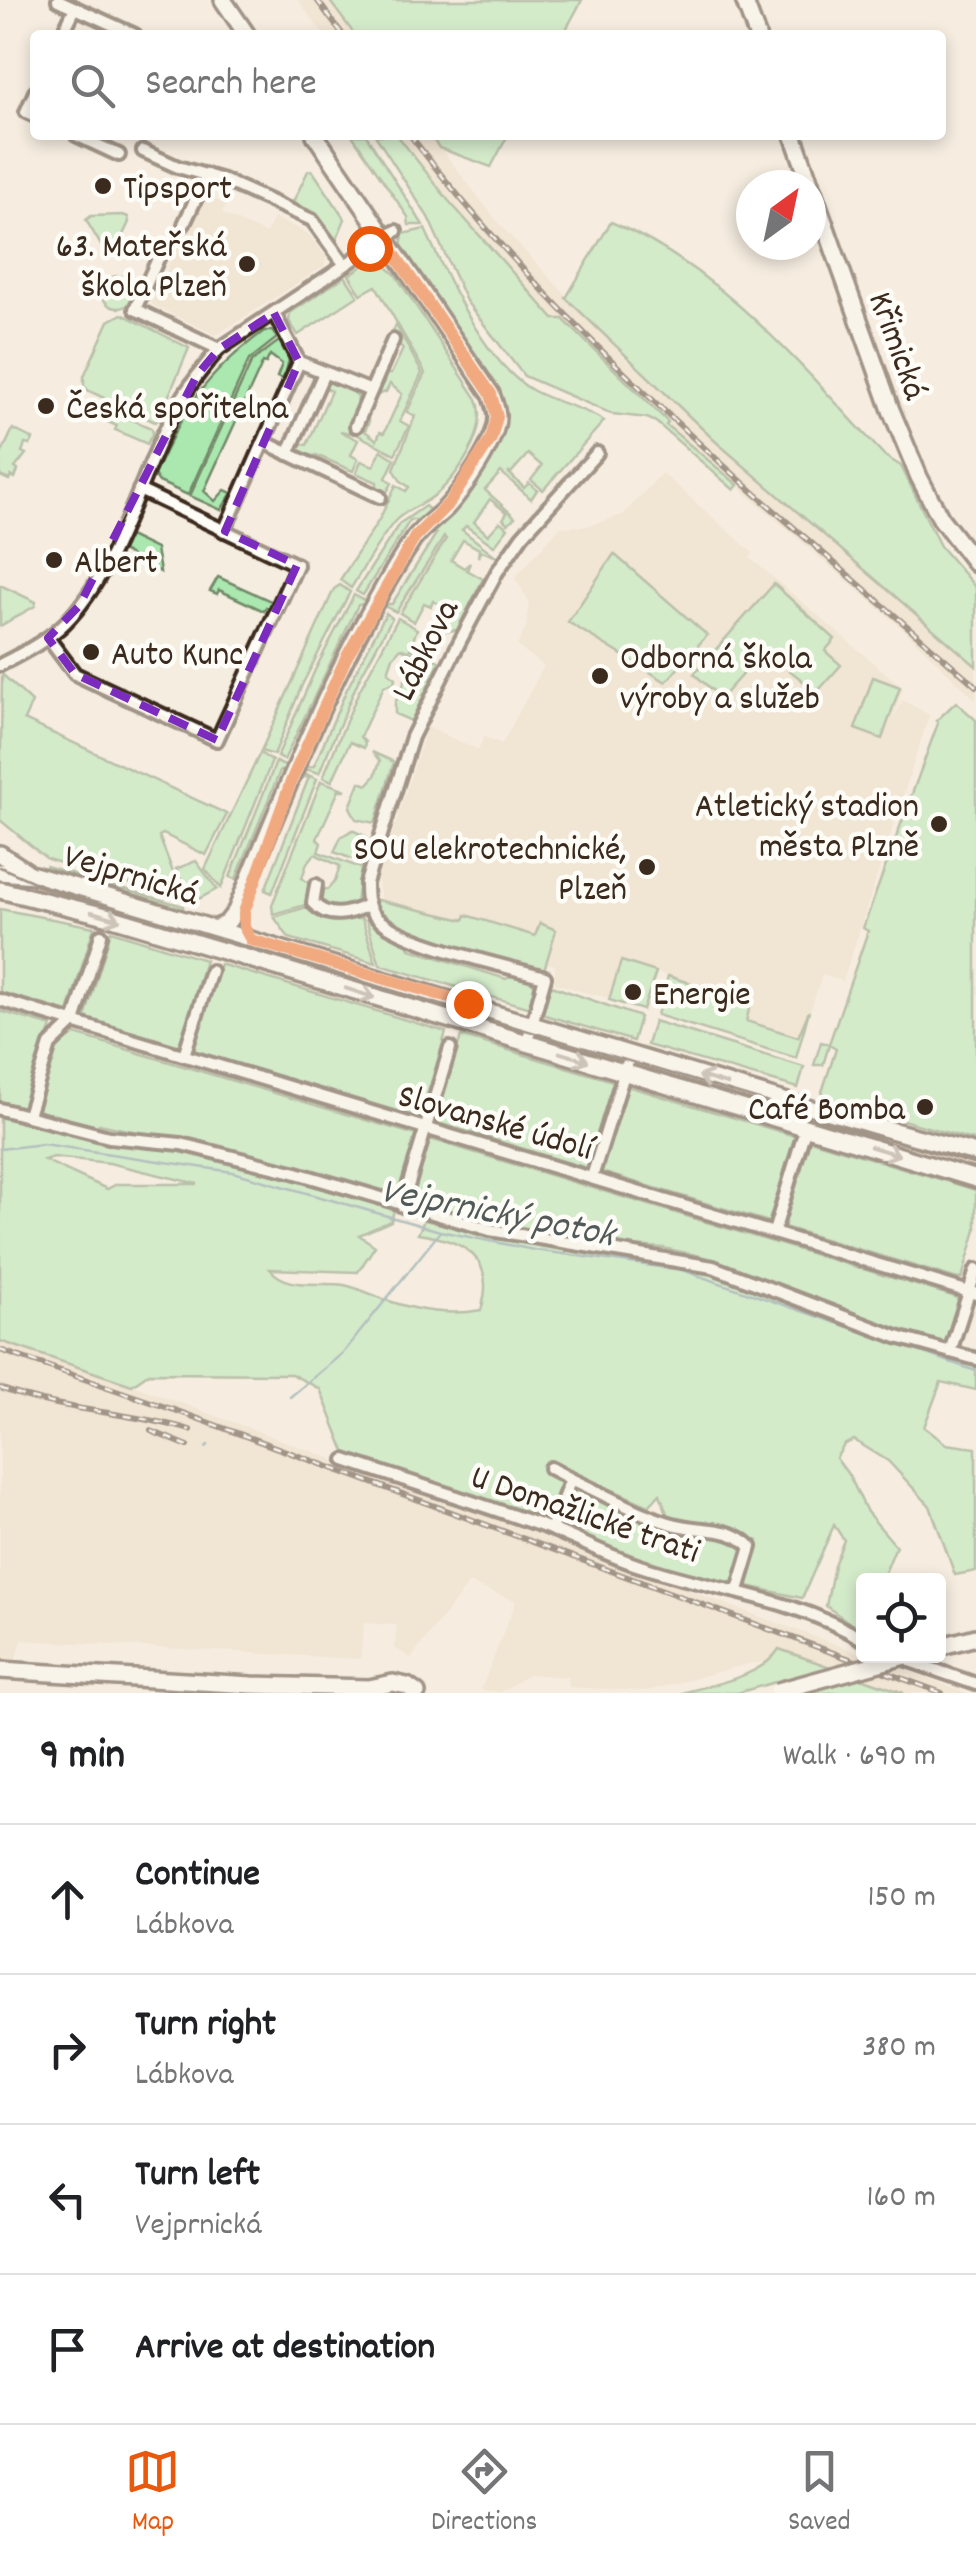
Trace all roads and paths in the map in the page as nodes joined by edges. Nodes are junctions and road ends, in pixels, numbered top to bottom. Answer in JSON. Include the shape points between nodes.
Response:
{"nodes":[{"id":1,"x":58,"y":0,"type":"edge"},
{"id":2,"x":223,"y":0,"type":"edge"},
{"id":3,"x":744,"y":0,"type":"edge"},
{"id":4,"x":75,"y":8,"type":"junction"},
{"id":5,"x":64,"y":30,"type":"edge"},
{"id":6,"x":123,"y":30,"type":"edge"},
{"id":7,"x":244,"y":30,"type":"edge"},
{"id":8,"x":755,"y":30,"type":"edge"},
{"id":9,"x":87,"y":140,"type":"edge"},
{"id":10,"x":319,"y":140,"type":"edge"},
{"id":11,"x":795,"y":140,"type":"edge"},
{"id":12,"x":142,"y":151,"type":"dead end"},
{"id":13,"x":119,"y":155,"type":"dead end"},
{"id":14,"x":206,"y":175,"type":"junction"},
{"id":15,"x":184,"y":224,"type":"dead end"},
{"id":16,"x":390,"y":235,"type":"junction"},
{"id":17,"x":162,"y":250,"type":"dead end"},
{"id":18,"x":345,"y":264,"type":"junction"},
{"id":19,"x":274,"y":313,"type":"junction"},
{"id":20,"x":394,"y":340,"type":"dead end"},
{"id":21,"x":220,"y":349,"type":"junction"},
{"id":22,"x":299,"y":362,"type":"junction"},
{"id":23,"x":324,"y":373,"type":"junction"},
{"id":24,"x":372,"y":391,"type":"junction"},
{"id":25,"x":356,"y":426,"type":"dead end"},
{"id":26,"x":264,"y":442,"type":"junction"},
{"id":27,"x":597,"y":453,"type":"dead end"},
{"id":28,"x":288,"y":454,"type":"junction"},
{"id":29,"x":139,"y":490,"type":"junction"},
{"id":30,"x":380,"y":497,"type":"dead end"},
{"id":31,"x":224,"y":531,"type":"junction"},
{"id":32,"x":976,"y":564,"type":"edge"},
{"id":33,"x":48,"y":638,"type":"junction"},
{"id":34,"x":0,"y":664,"type":"edge"},
{"id":35,"x":292,"y":779,"type":"junction"},
{"id":36,"x":0,"y":854,"type":"edge"},
{"id":37,"x":0,"y":872,"type":"edge"},
{"id":38,"x":34,"y":875,"type":"junction"},
{"id":39,"x":316,"y":885,"type":"dead end"},
{"id":40,"x":4,"y":889,"type":"edge"},
{"id":41,"x":368,"y":906,"type":"junction"},
{"id":42,"x":214,"y":928,"type":"junction"},
{"id":43,"x":101,"y":935,"type":"dead end"},
{"id":44,"x":247,"y":937,"type":"junction"},
{"id":45,"x":240,"y":956,"type":"junction"},
{"id":46,"x":211,"y":971,"type":"dead end"},
{"id":47,"x":0,"y":1000,"type":"edge"},
{"id":48,"x":74,"y":1022,"type":"junction"},
{"id":49,"x":532,"y":1026,"type":"junction"},
{"id":50,"x":527,"y":1042,"type":"junction"},
{"id":51,"x":450,"y":1048,"type":"dead end"},
{"id":52,"x":184,"y":1055,"type":"junction"},
{"id":53,"x":630,"y":1056,"type":"junction"},
{"id":54,"x":624,"y":1072,"type":"junction"},
{"id":55,"x":796,"y":1105,"type":"junction"},
{"id":56,"x":2,"y":1111,"type":"edge"},
{"id":57,"x":28,"y":1115,"type":"junction"},
{"id":58,"x":799,"y":1124,"type":"junction"},
{"id":59,"x":424,"y":1128,"type":"junction"},
{"id":60,"x":976,"y":1153,"type":"edge"},
{"id":61,"x":592,"y":1177,"type":"junction"},
{"id":62,"x":976,"y":1179,"type":"edge"},
{"id":63,"x":402,"y":1206,"type":"junction"},
{"id":64,"x":774,"y":1232,"type":"junction"},
{"id":65,"x":976,"y":1270,"type":"edge"},
{"id":66,"x":973,"y":1293,"type":"edge"},
{"id":67,"x":950,"y":1352,"type":"junction"},
{"id":68,"x":976,"y":1359,"type":"edge"},
{"id":69,"x":345,"y":1460,"type":"dead end"},
{"id":70,"x":550,"y":1468,"type":"dead end"},
{"id":71,"x":571,"y":1480,"type":"junction"},
{"id":72,"x":551,"y":1530,"type":"junction"},
{"id":73,"x":738,"y":1590,"type":"junction"},
{"id":74,"x":856,"y":1636,"type":"edge"},
{"id":75,"x":976,"y":1637,"type":"edge"},
{"id":76,"x":946,"y":1645,"type":"edge"},
{"id":77,"x":880,"y":1663,"type":"edge"},
{"id":78,"x":914,"y":1663,"type":"edge"},
{"id":79,"x":0,"y":1670,"type":"edge"},
{"id":80,"x":976,"y":1684,"type":"edge"},
{"id":81,"x":252,"y":1686,"type":"junction"},
{"id":82,"x":373,"y":1690,"type":"edge"},
{"id":83,"x":774,"y":1692,"type":"edge"},
{"id":84,"x":299,"y":1693,"type":"edge"},
{"id":85,"x":417,"y":1693,"type":"edge"}],
"edges":[{"from":1,"to":4,"type":"street"},
{"from":2,"to":7,"type":"main road"},
{"from":3,"to":8,"type":"main road"},
{"from":4,"to":5,"type":"street"},
{"from":4,"to":6,"type":"street"},
{"from":9,"to":13,"type":"street"},
{"from":10,"to":16,"type":"main road","name":"Lábkova"},
{"from":11,"to":32,"type":"main road","name":"Křimická","via":[[919,477]]},
{"from":12,"to":14,"type":"street"},
{"from":14,"to":15,"type":"street"},
{"from":14,"to":18,"type":"street","via":[[312,220]]},
{"from":16,"to":18,"type":"street"},
{"from":16,"to":35,"type":"main road","name":"Lábkova","via":[[491,394],[497,417],[482,457],[415,537],[384,587]]},
{"from":17,"to":21,"type":"street","via":[[135,309]]},
{"from":18,"to":19,"type":"street"},
{"from":19,"to":21,"type":"street"},
{"from":19,"to":22,"type":"street"},
{"from":20,"to":24,"type":"street"},
{"from":21,"to":29,"type":"street","via":[[172,416]]},
{"from":22,"to":23,"type":"street"},
{"from":22,"to":26,"type":"street"},
{"from":23,"to":24,"type":"street"},
{"from":23,"to":28,"type":"street"},
{"from":24,"to":25,"type":"street"},
{"from":26,"to":28,"type":"street"},
{"from":26,"to":31,"type":"street"},
{"from":27,"to":41,"type":"street","name":"Lábkova","via":[[505,559],[426,705],[379,834],[366,883]]},
{"from":28,"to":30,"type":"street"},
{"from":29,"to":31,"type":"street"},
{"from":29,"to":33,"type":"street","via":[[95,580]]},
{"from":31,"to":33,"type":"street","via":[[298,565],[217,740],[75,674]]},
{"from":33,"to":34,"type":"street"},
{"from":35,"to":42,"type":"main road","name":"Lábkova","via":[[236,911]]},
{"from":35,"to":44,"type":"main road","name":"Lábkova","via":[[244,912]]},
{"from":36,"to":38,"type":"main road"},
{"from":37,"to":38,"type":"main road","name":"Vejprnická"},
{"from":38,"to":42,"type":"main road","name":"Vejprnická"},
{"from":39,"to":41,"type":"street","via":[[313,903],[323,912]]},
{"from":40,"to":45,"type":"main road","name":"Vejprnická","one_way":true},
{"from":41,"to":49,"type":"street","via":[[403,935],[544,977]]},
{"from":42,"to":44,"type":"main road","name":"Vejprnická"},
{"from":43,"to":48,"type":"street"},
{"from":44,"to":45,"type":"street","name":"Lábkova"},
{"from":44,"to":49,"type":"main road","name":"Vejprnická"},
{"from":45,"to":50,"type":"main road","name":"Vejprnická","one_way":true},
{"from":46,"to":52,"type":"street"},
{"from":47,"to":48,"type":"street","name":"Slovanské údolí"},
{"from":48,"to":52,"type":"street","name":"Slovanské údolí"},
{"from":48,"to":57,"type":"street","via":[[50,1045]]},
{"from":49,"to":50,"type":"street"},
{"from":49,"to":53,"type":"main road","name":"Vejprnická"},
{"from":50,"to":54,"type":"main road","name":"Vejprnická","one_way":true},
{"from":51,"to":59,"type":"street"},
{"from":52,"to":59,"type":"street","name":"Slovanské údolí"},
{"from":53,"to":54,"type":"street"},
{"from":55,"to":53,"type":"main road","name":"Vejprnická","one_way":true},
{"from":54,"to":58,"type":"main road","name":"Vejprnická"},
{"from":54,"to":61,"type":"street"},
{"from":55,"to":58,"type":"street"},
{"from":55,"to":60,"type":"main road","name":"Vejprnická"},
{"from":56,"to":57,"type":"street"},
{"from":57,"to":63,"type":"street","via":[[109,1138],[200,1148]]},
{"from":58,"to":62,"type":"main road","name":"Vejprnická","one_way":true},
{"from":58,"to":64,"type":"street","via":[[800,1148]]},
{"from":59,"to":61,"type":"street","name":"Slovanské údolí"},
{"from":59,"to":63,"type":"street"},
{"from":61,"to":64,"type":"street","name":"Slovanské údolí"},
{"from":63,"to":67,"type":"street","via":[[508,1234],[712,1267]]},
{"from":64,"to":66,"type":"street","name":"Slovanské údolí"},
{"from":65,"to":66,"type":"street"},
{"from":66,"to":67,"type":"street"},
{"from":67,"to":68,"type":"street"},
{"from":69,"to":72,"type":"street","name":"U Domažlické trati"},
{"from":70,"to":71,"type":"street"},
{"from":71,"to":72,"type":"street"},
{"from":71,"to":73,"type":"street","via":[[670,1523],[744,1539],[751,1547]]},
{"from":72,"to":73,"type":"street","name":"U Domažlické trati","via":[[640,1566]]},
{"from":73,"to":74,"type":"street","name":"U Domažlické trati"},
{"from":75,"to":76,"type":"main road"},
{"from":77,"to":83,"type":"main road","bridge":true},
{"from":78,"to":80,"type":"street"},
{"from":79,"to":81,"type":"main road"},
{"from":81,"to":82,"type":"main road"},
{"from":81,"to":84,"type":"main road"},
{"from":82,"to":85,"type":"main road","via":[[400,1684]]}]}
